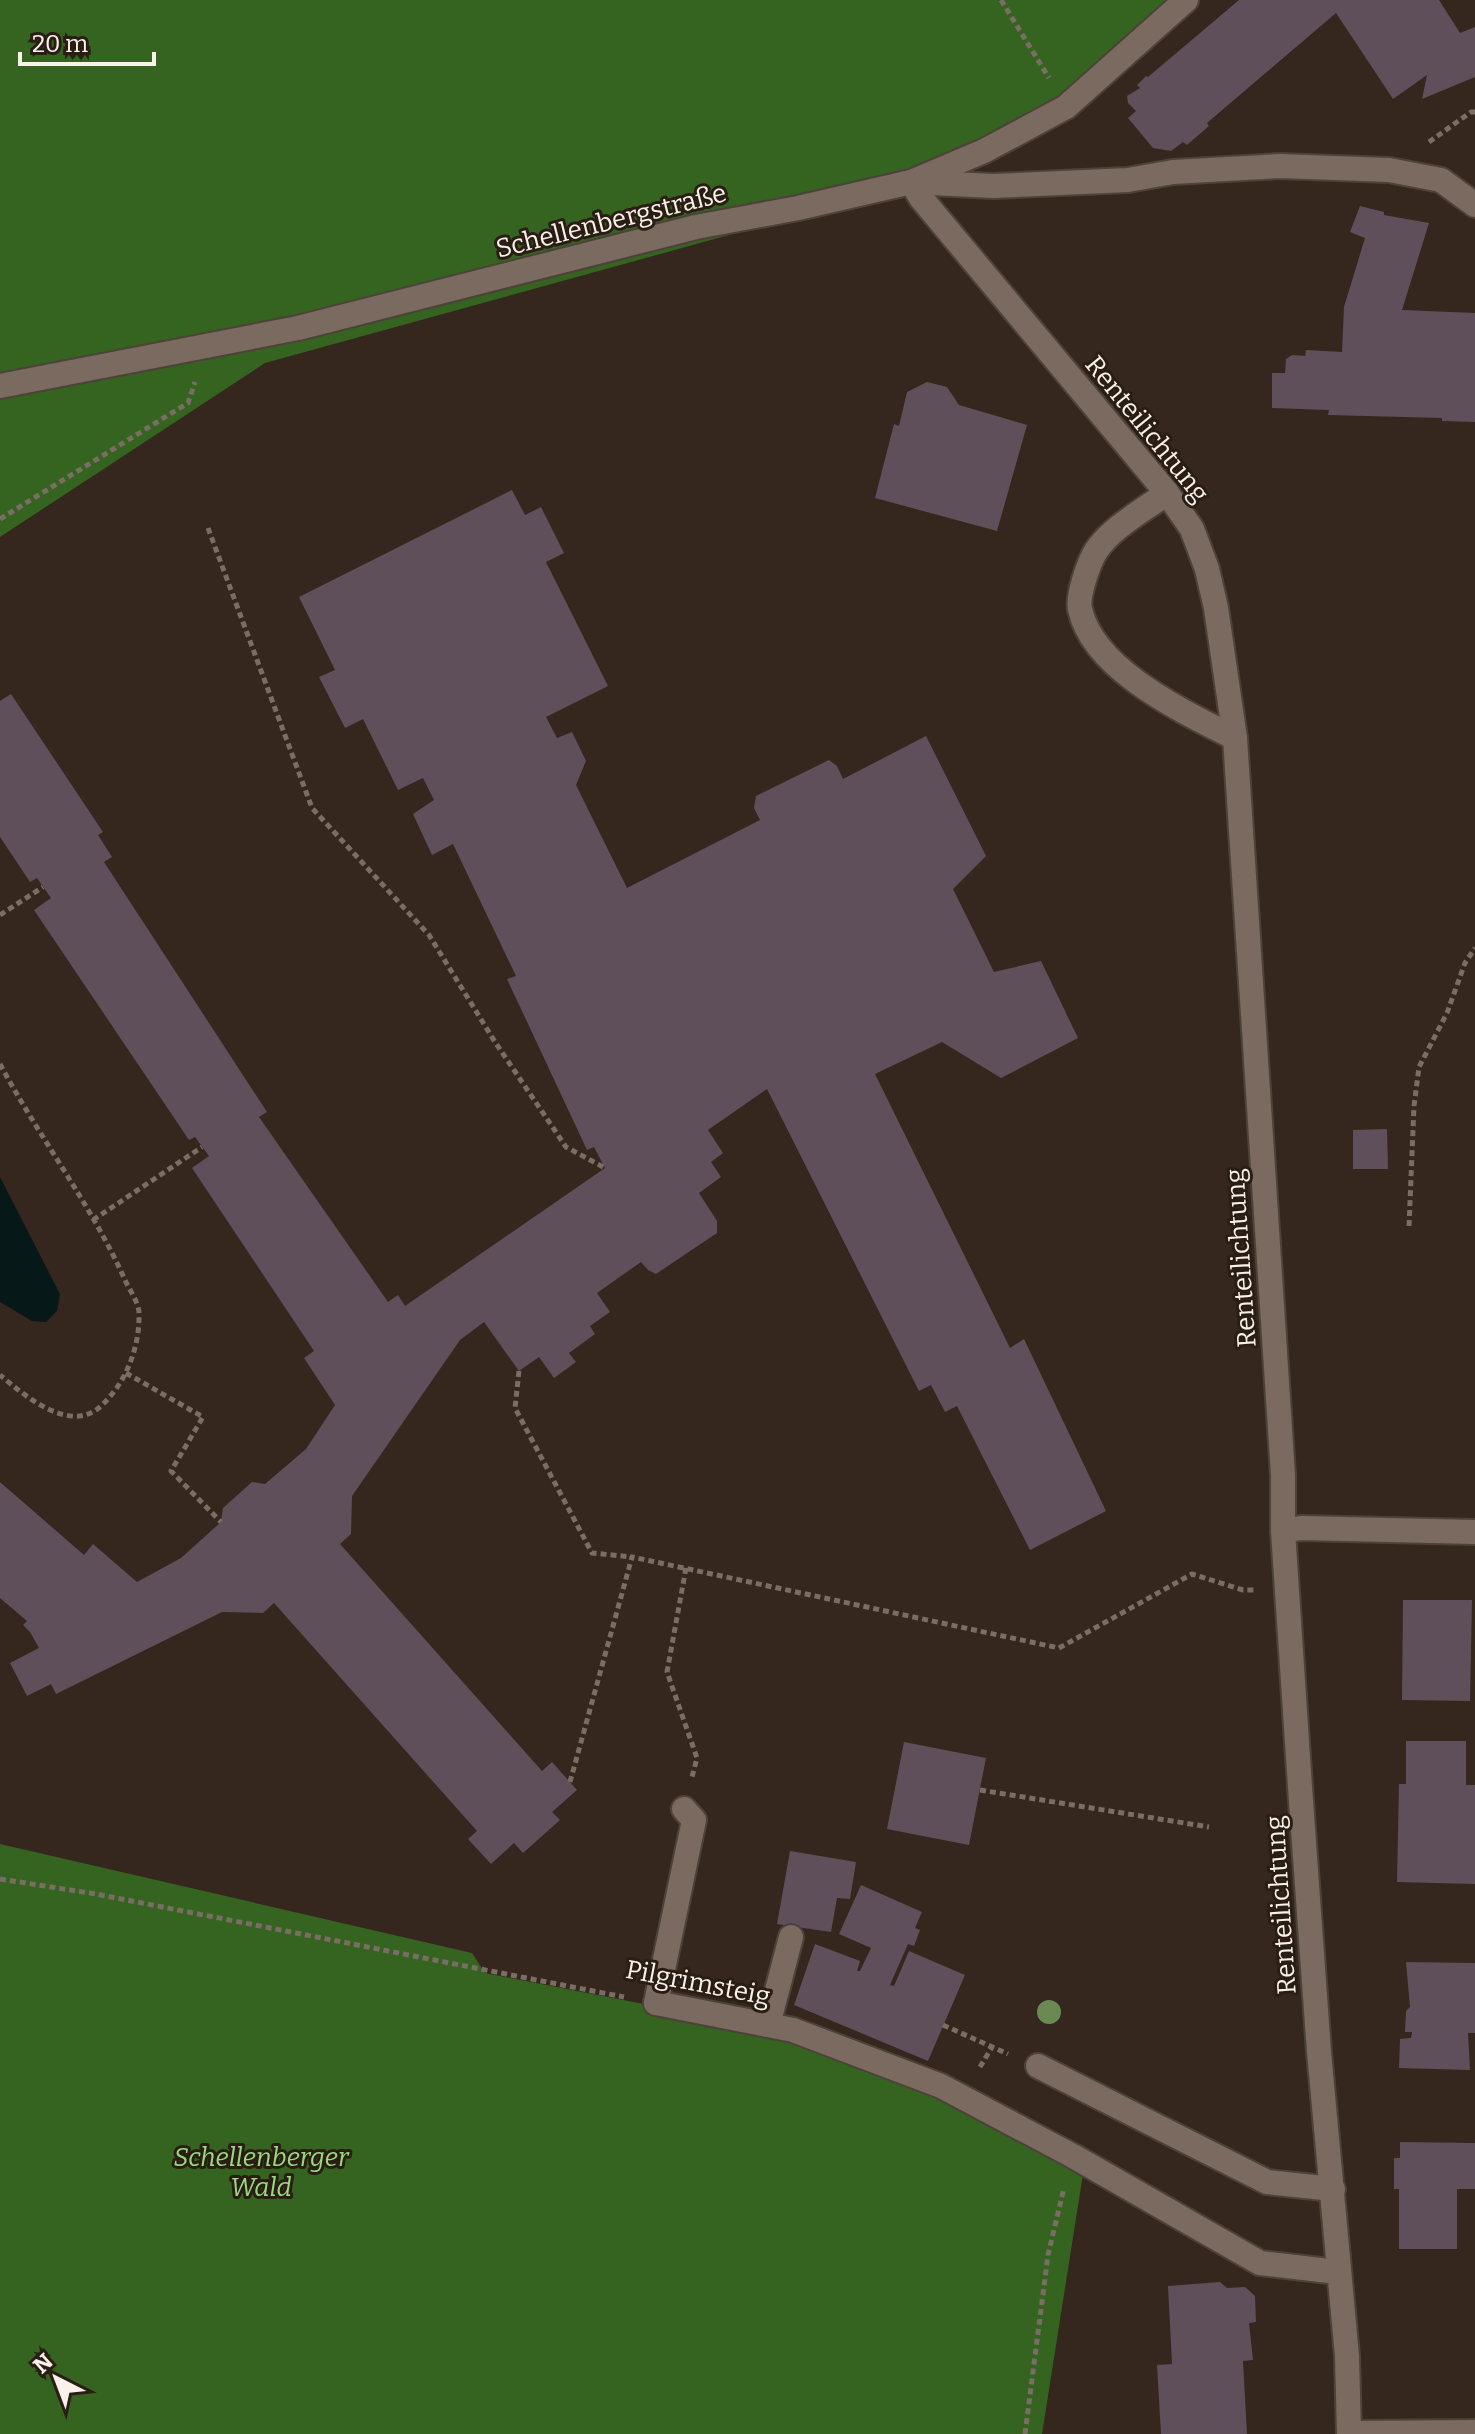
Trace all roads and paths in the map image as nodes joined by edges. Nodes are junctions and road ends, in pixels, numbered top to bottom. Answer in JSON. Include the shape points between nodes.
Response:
{"nodes":[{"id":1,"x":1001,"y":0,"type":"edge"},
{"id":2,"x":1186,"y":0,"type":"edge"},
{"id":3,"x":1066,"y":107,"type":"junction"},
{"id":4,"x":911,"y":182,"type":"junction"},
{"id":5,"x":1475,"y":205,"type":"edge"},
{"id":6,"x":205,"y":346,"type":"junction"},
{"id":7,"x":0,"y":386,"type":"edge"},
{"id":8,"x":1167,"y":493,"type":"junction"},
{"id":9,"x":0,"y":519,"type":"edge"},
{"id":10,"x":208,"y":528,"type":"dead end"},
{"id":11,"x":1235,"y":738,"type":"junction"},
{"id":12,"x":43,"y":887,"type":"dead end"},
{"id":13,"x":0,"y":915,"type":"edge"},
{"id":14,"x":1475,"y":948,"type":"edge"},
{"id":15,"x":0,"y":1064,"type":"edge"},
{"id":16,"x":202,"y":1147,"type":"dead end"},
{"id":17,"x":605,"y":1168,"type":"dead end"},
{"id":18,"x":93,"y":1220,"type":"junction"},
{"id":19,"x":1409,"y":1226,"type":"dead end"},
{"id":20,"x":519,"y":1371,"type":"dead end"},
{"id":21,"x":126,"y":1373,"type":"junction"},
{"id":22,"x":0,"y":1375,"type":"edge"},
{"id":23,"x":221,"y":1522,"type":"dead end"},
{"id":24,"x":1283,"y":1531,"type":"junction"},
{"id":25,"x":1475,"y":1532,"type":"edge"},
{"id":26,"x":632,"y":1557,"type":"junction"},
{"id":27,"x":686,"y":1568,"type":"junction"},
{"id":28,"x":1289,"y":1592,"type":"junction"},
{"id":29,"x":570,"y":1782,"type":"dead end"},
{"id":30,"x":980,"y":1790,"type":"dead end"},
{"id":31,"x":684,"y":1809,"type":"joint"},
{"id":32,"x":1209,"y":1827,"type":"dead end"},
{"id":33,"x":0,"y":1879,"type":"edge"},
{"id":34,"x":791,"y":1937,"type":"dead end"},
{"id":35,"x":656,"y":2003,"type":"junction"},
{"id":36,"x":768,"y":2025,"type":"junction"},
{"id":37,"x":943,"y":2025,"type":"dead end"},
{"id":38,"x":1038,"y":2066,"type":"joint"},
{"id":39,"x":1073,"y":2156,"type":"junction"},
{"id":40,"x":1333,"y":2189,"type":"junction"},
{"id":41,"x":1338,"y":2272,"type":"junction"},
{"id":42,"x":1475,"y":2432,"type":"edge"},
{"id":43,"x":1025,"y":2434,"type":"edge"},
{"id":44,"x":1349,"y":2434,"type":"edge"}],
"edges":[{"from":1,"to":3,"type":"path"},
{"from":2,"to":3,"type":"street","name":"Schellenbergstraße"},
{"from":3,"to":4,"type":"street","name":"Schellenbergstraße"},
{"from":4,"to":5,"type":"street","via":[[993,186],[1280,166],[1389,170],[1441,180]]},
{"from":4,"to":6,"type":"street","name":"Schellenbergstraße","via":[[696,227],[298,328]]},
{"from":4,"to":8,"type":"street","name":"Renteilichtung"},
{"from":6,"to":7,"type":"street","name":"Schellenbergstraße"},
{"from":6,"to":9,"type":"path","via":[[188,403]]},
{"from":8,"to":11,"type":"street","name":"Renteilichtung","via":[[1192,529],[1207,569]]},
{"from":8,"to":11,"type":"street","via":[[1097,550],[1079,607],[1093,642],[1120,667],[1152,692]]},
{"from":10,"to":17,"type":"path","via":[[312,808],[429,935],[566,1147]]},
{"from":11,"to":24,"type":"street","name":"Renteilichtung"},
{"from":12,"to":13,"type":"path"},
{"from":14,"to":19,"type":"path","via":[[1419,1067]]},
{"from":15,"to":18,"type":"path"},
{"from":16,"to":18,"type":"path"},
{"from":18,"to":21,"type":"path","via":[[139,1311]]},
{"from":20,"to":26,"type":"path","via":[[515,1408],[592,1553]]},
{"from":21,"to":22,"type":"path","via":[[97,1410],[77,1416],[50,1411]]},
{"from":21,"to":23,"type":"path","via":[[203,1417],[171,1471]]},
{"from":24,"to":25,"type":"street"},
{"from":24,"to":28,"type":"street","name":"Renteilichtung"},
{"from":26,"to":27,"type":"path"},
{"from":26,"to":29,"type":"path"},
{"from":27,"to":28,"type":"path","via":[[1059,1648],[1192,1574],[1243,1590]]},
{"from":27,"to":31,"type":"path","via":[[667,1672],[697,1758]]},
{"from":28,"to":40,"type":"street","name":"Renteilichtung"},
{"from":30,"to":32,"type":"path"},
{"from":31,"to":35,"type":"street","via":[[694,1820]]},
{"from":33,"to":35,"type":"path","name":"Pilgrimsteig"},
{"from":34,"to":36,"type":"street"},
{"from":35,"to":36,"type":"street","name":"Pilgrimsteig"},
{"from":36,"to":39,"type":"street","name":"Pilgrimsteig","via":[[941,2086]]},
{"from":37,"to":38,"type":"path"},
{"from":38,"to":40,"type":"street","via":[[1267,2182]]},
{"from":39,"to":41,"type":"street","name":"Pilgrimsteig","via":[[1260,2263]]},
{"from":39,"to":43,"type":"path","via":[[1048,2255]]},
{"from":40,"to":41,"type":"street","name":"Renteilichtung"},
{"from":41,"to":44,"type":"street","name":"Renteilichtung"},
{"from":42,"to":44,"type":"street"}]}
